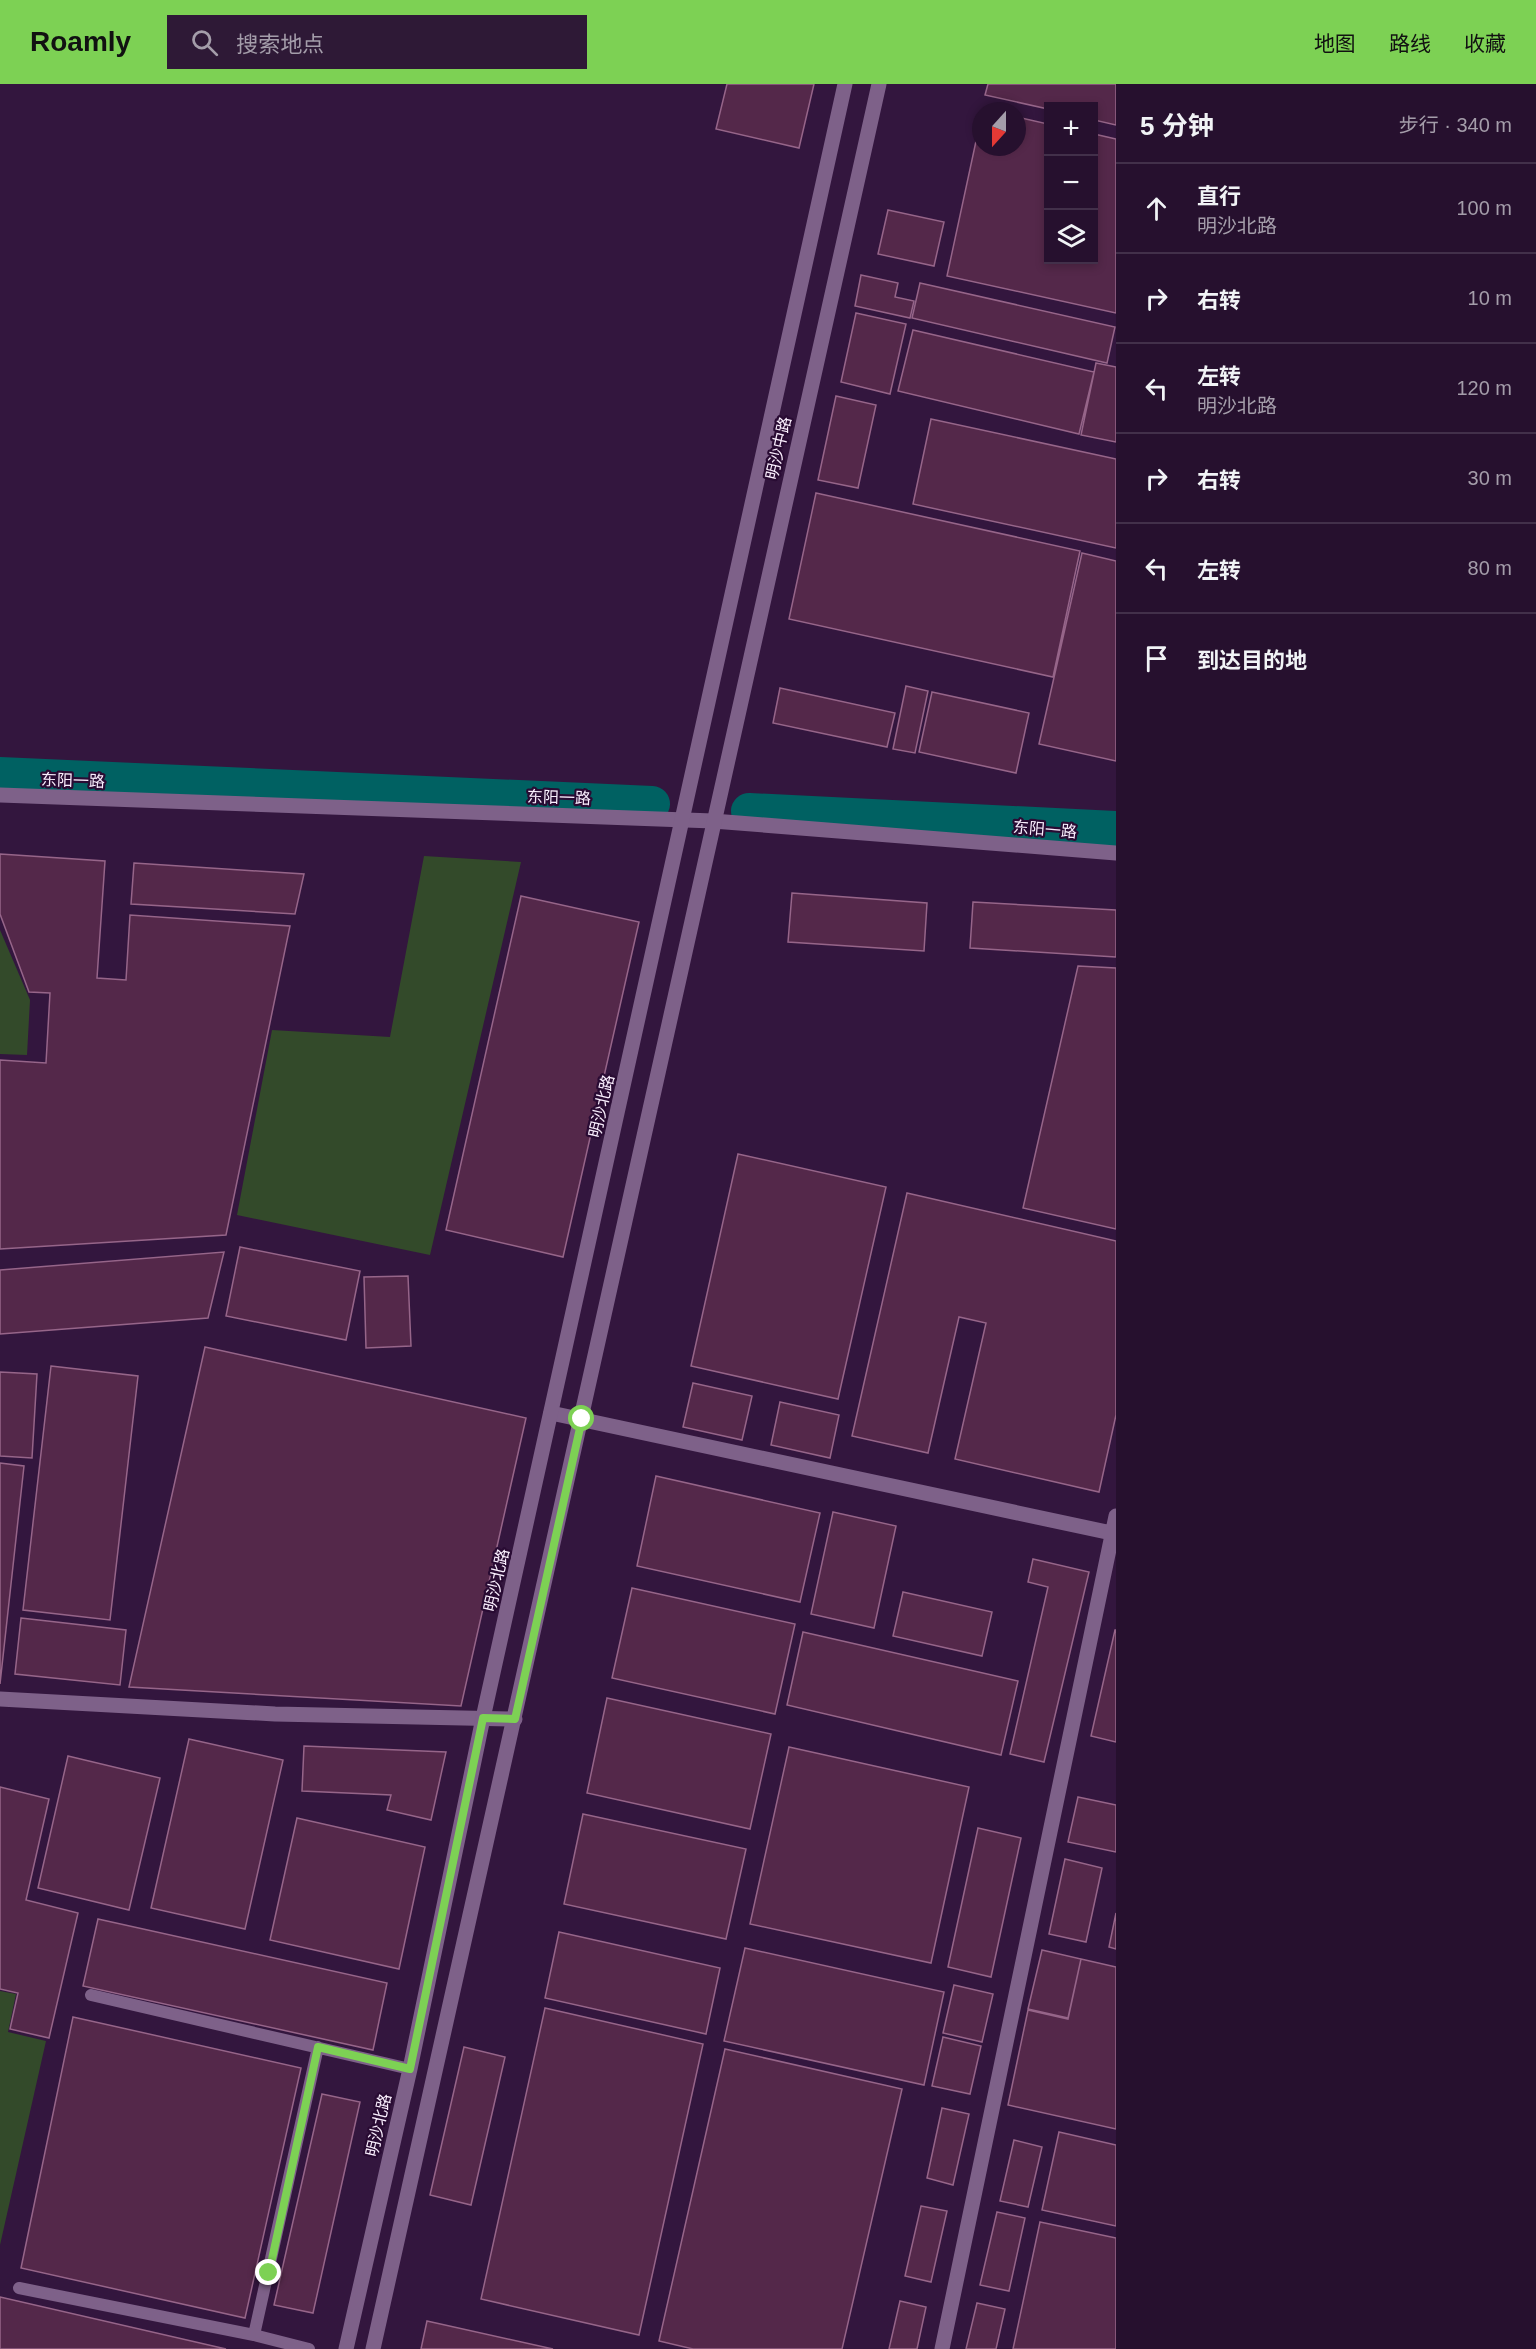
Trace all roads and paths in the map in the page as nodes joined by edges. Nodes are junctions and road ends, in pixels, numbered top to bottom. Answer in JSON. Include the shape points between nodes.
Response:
{"nodes":[{"id":1,"x":845,"y":84,"type":"edge"},
{"id":2,"x":879,"y":84,"type":"edge"},
{"id":3,"x":0,"y":795,"type":"edge"},
{"id":4,"x":683,"y":819,"type":"junction"},
{"id":5,"x":713,"y":821,"type":"junction"},
{"id":6,"x":1116,"y":853,"type":"edge"},
{"id":7,"x":552,"y":1413,"type":"junction"},
{"id":8,"x":582,"y":1419,"type":"junction"},
{"id":9,"x":1116,"y":1516,"type":"edge"},
{"id":10,"x":1114,"y":1533,"type":"edge"},
{"id":11,"x":0,"y":1699,"type":"edge"},
{"id":12,"x":483,"y":1718,"type":"junction"},
{"id":13,"x":515,"y":1719,"type":"junction"},
{"id":14,"x":91,"y":1995,"type":"dead end"},
{"id":15,"x":318,"y":2047,"type":"junction"},
{"id":16,"x":410,"y":2069,"type":"junction"},
{"id":17,"x":19,"y":2288,"type":"dead end"},
{"id":18,"x":254,"y":2335,"type":"junction"},
{"id":19,"x":309,"y":2349,"type":"edge"},
{"id":20,"x":346,"y":2349,"type":"edge"},
{"id":21,"x":373,"y":2349,"type":"edge"},
{"id":22,"x":942,"y":2349,"type":"edge"}],
"edges":[{"from":1,"to":4,"type":"street","name":"明沙中路"},
{"from":2,"to":5,"type":"street","name":"明沙中路"},
{"from":3,"to":4,"type":"street","name":"东阳一路"},
{"from":4,"to":5,"type":"street","name":"东阳一路"},
{"from":4,"to":7,"type":"street","name":"明沙北路"},
{"from":5,"to":6,"type":"street","name":"东阳一路"},
{"from":5,"to":8,"type":"street"},
{"from":7,"to":8,"type":"street"},
{"from":7,"to":12,"type":"street","name":"明沙北路"},
{"from":8,"to":10,"type":"street"},
{"from":8,"to":13,"type":"street"},
{"from":9,"to":10,"type":"street"},
{"from":10,"to":22,"type":"street"},
{"from":11,"to":12,"type":"street","via":[[275,1714]]},
{"from":12,"to":13,"type":"street"},
{"from":12,"to":16,"type":"street","name":"明沙北路"},
{"from":13,"to":21,"type":"street"},
{"from":14,"to":15,"type":"lane"},
{"from":15,"to":16,"type":"lane"},
{"from":15,"to":18,"type":"lane"},
{"from":16,"to":20,"type":"street","name":"明沙北路"},
{"from":17,"to":18,"type":"lane"},
{"from":18,"to":19,"type":"lane"}]}
